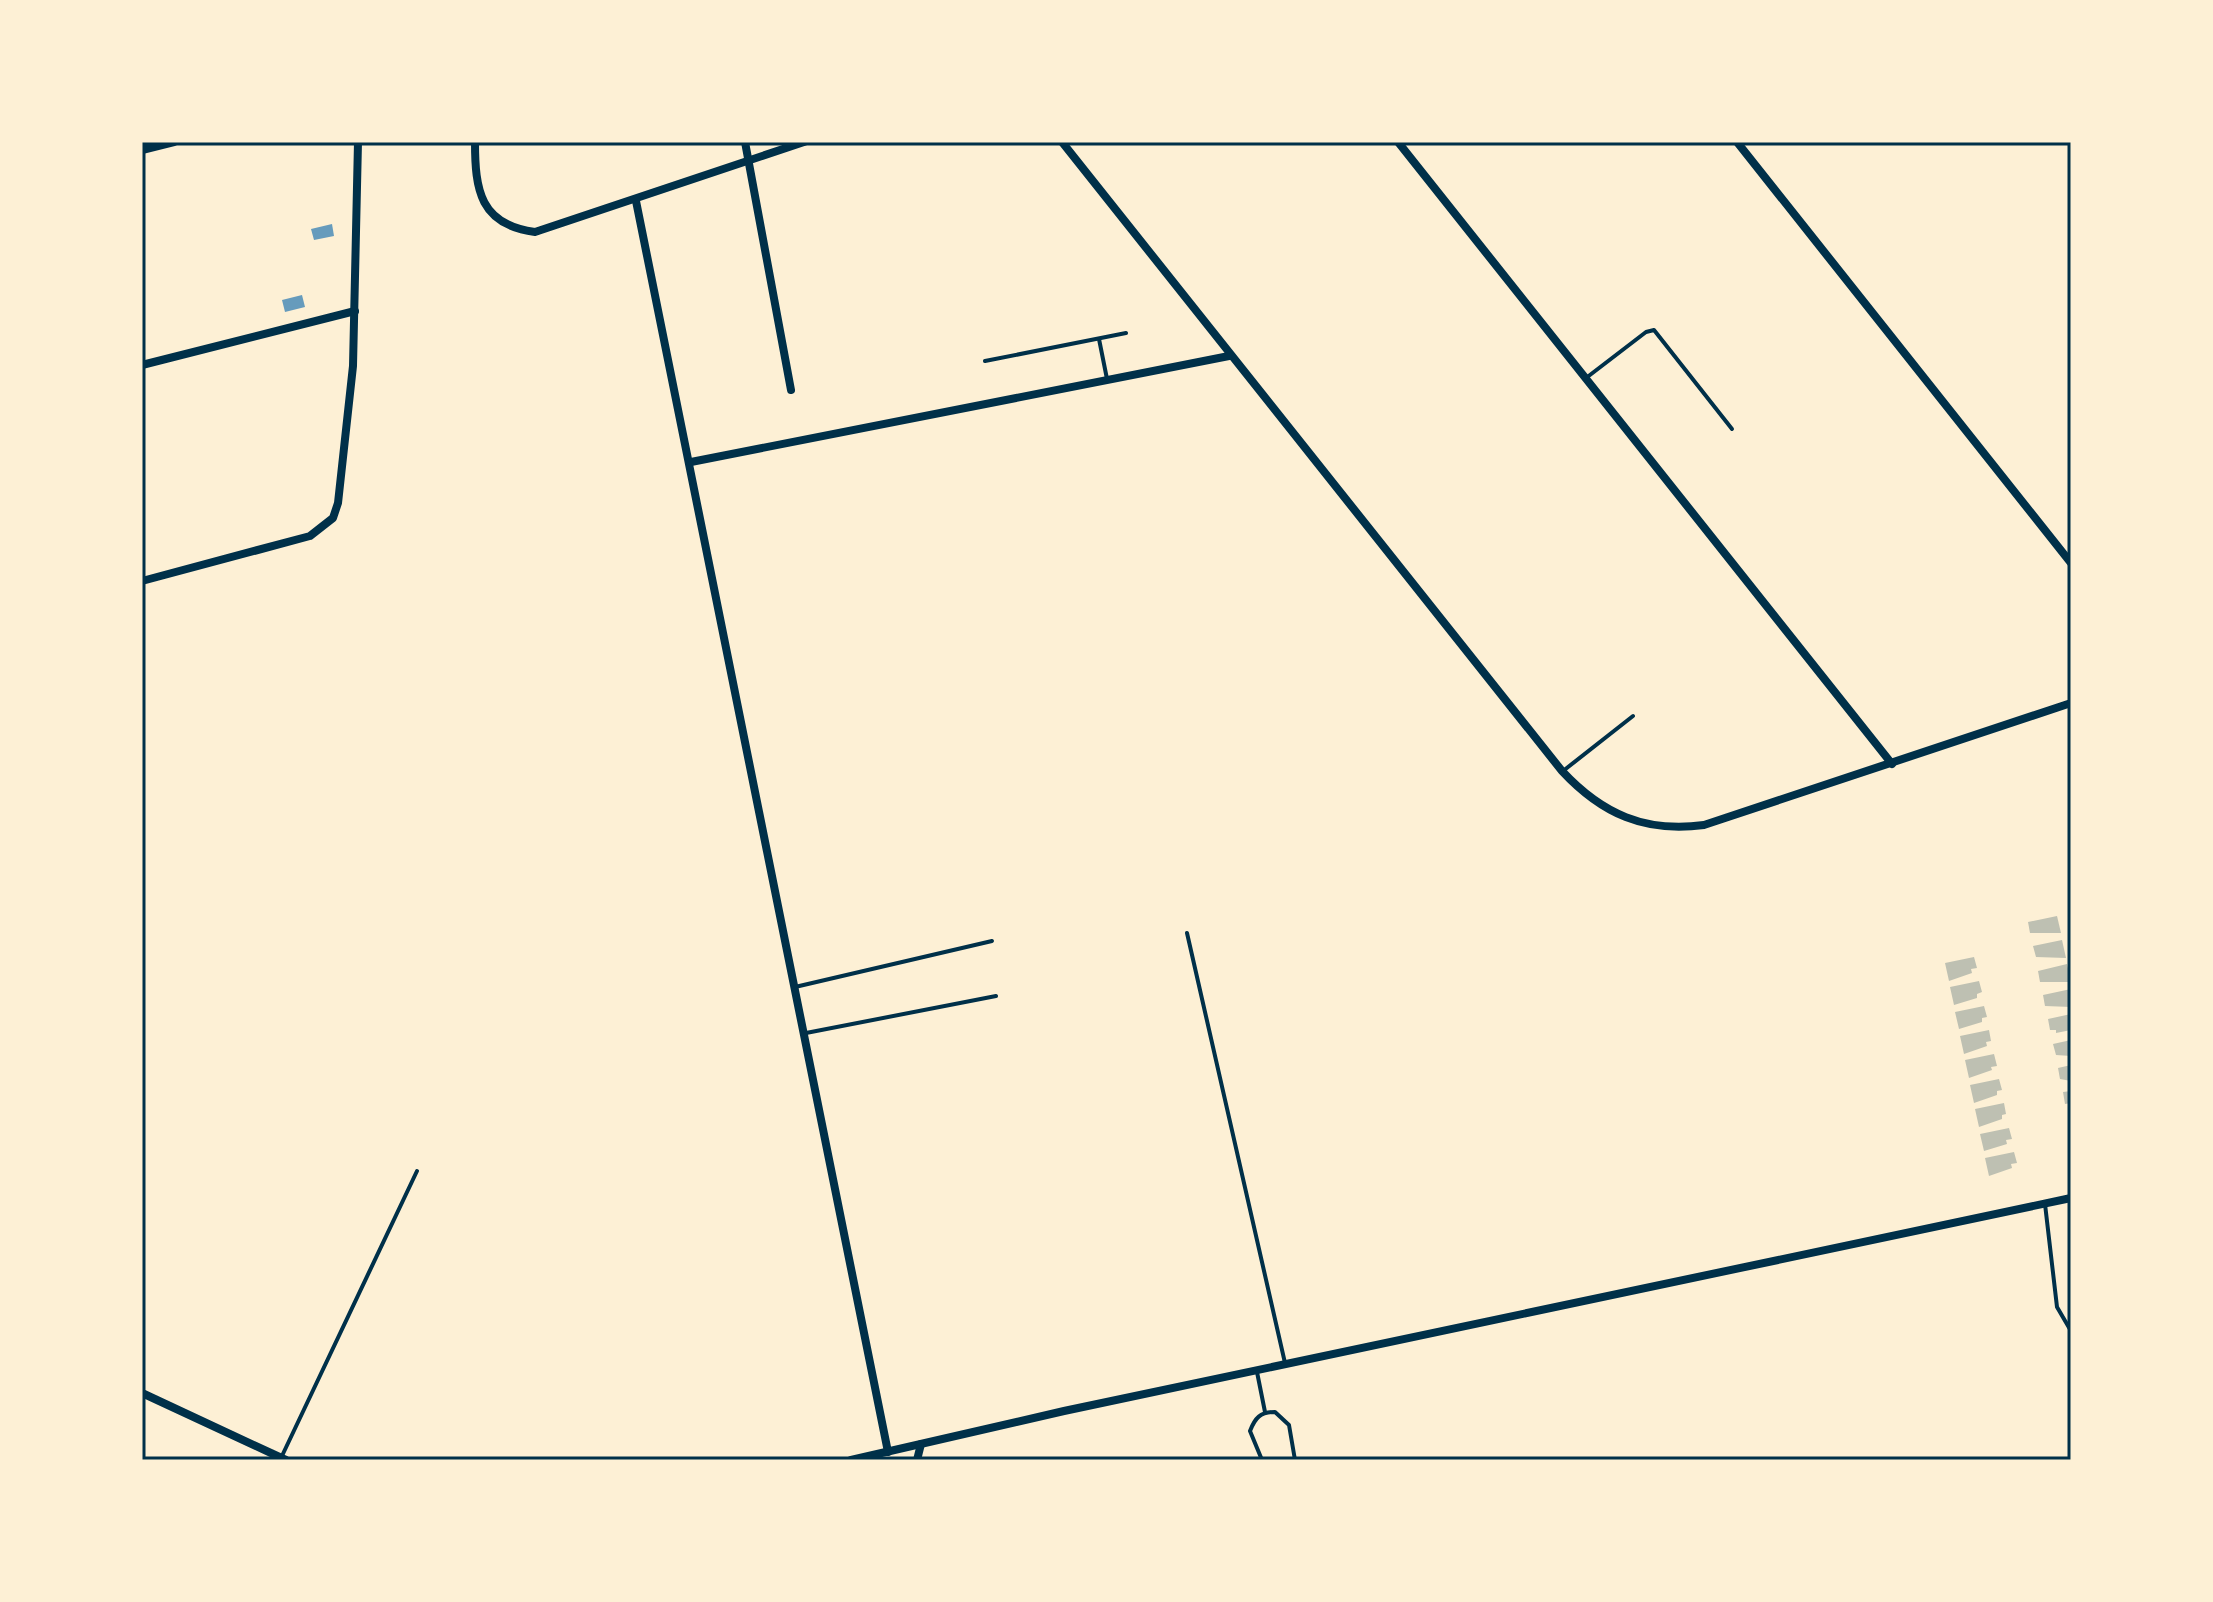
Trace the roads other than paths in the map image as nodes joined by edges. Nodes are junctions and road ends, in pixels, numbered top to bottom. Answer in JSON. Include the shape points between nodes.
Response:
{"nodes":[{"id":1,"x":174,"y":142,"type":"edge"},
{"id":2,"x":358,"y":142,"type":"edge"},
{"id":3,"x":475,"y":142,"type":"edge"},
{"id":4,"x":745,"y":142,"type":"edge"},
{"id":5,"x":804,"y":142,"type":"edge"},
{"id":6,"x":1062,"y":142,"type":"edge"},
{"id":7,"x":1398,"y":142,"type":"edge"},
{"id":8,"x":1737,"y":142,"type":"edge"},
{"id":9,"x":142,"y":150,"type":"edge"},
{"id":10,"x":747,"y":161,"type":"junction"},
{"id":11,"x":636,"y":201,"type":"junction"},
{"id":12,"x":355,"y":311,"type":"junction"},
{"id":13,"x":1126,"y":333,"type":"dead end"},
{"id":14,"x":1099,"y":339,"type":"junction"},
{"id":15,"x":1229,"y":356,"type":"junction"},
{"id":16,"x":985,"y":361,"type":"dead end"},
{"id":17,"x":142,"y":365,"type":"edge"},
{"id":18,"x":1586,"y":378,"type":"junction"},
{"id":19,"x":1107,"y":379,"type":"junction"},
{"id":20,"x":791,"y":390,"type":"dead end"},
{"id":21,"x":1732,"y":429,"type":"dead end"},
{"id":22,"x":691,"y":462,"type":"junction"},
{"id":23,"x":2071,"y":563,"type":"edge"},
{"id":24,"x":142,"y":581,"type":"edge"},
{"id":25,"x":2071,"y":703,"type":"edge"},
{"id":26,"x":1633,"y":716,"type":"dead end"},
{"id":27,"x":1892,"y":764,"type":"junction"},
{"id":28,"x":1562,"y":771,"type":"junction"},
{"id":29,"x":1187,"y":933,"type":"dead end"},
{"id":30,"x":992,"y":941,"type":"dead end"},
{"id":31,"x":793,"y":988,"type":"junction"},
{"id":32,"x":996,"y":996,"type":"dead end"},
{"id":33,"x":802,"y":1034,"type":"junction"},
{"id":34,"x":417,"y":1171,"type":"dead end"},
{"id":35,"x":2071,"y":1198,"type":"edge"},
{"id":36,"x":2045,"y":1204,"type":"junction"},
{"id":37,"x":2071,"y":1331,"type":"edge"},
{"id":38,"x":1285,"y":1365,"type":"junction"},
{"id":39,"x":1257,"y":1372,"type":"junction"},
{"id":40,"x":142,"y":1393,"type":"edge"},
{"id":41,"x":1265,"y":1412,"type":"junction"},
{"id":42,"x":921,"y":1444,"type":"junction"},
{"id":43,"x":888,"y":1452,"type":"junction"},
{"id":44,"x":284,"y":1459,"type":"edge"},
{"id":45,"x":851,"y":1460,"type":"edge"},
{"id":46,"x":917,"y":1460,"type":"edge"},
{"id":47,"x":1262,"y":1460,"type":"edge"},
{"id":48,"x":1295,"y":1460,"type":"edge"}],
"edges":[{"from":1,"to":9,"type":"street"},
{"from":2,"to":12,"type":"street"},
{"from":3,"to":11,"type":"street","via":[[478,191],[502,223],[518,230],[556,228]]},
{"from":4,"to":10,"type":"street"},
{"from":5,"to":10,"type":"street"},
{"from":6,"to":15,"type":"street"},
{"from":7,"to":18,"type":"street"},
{"from":8,"to":23,"type":"street"},
{"from":10,"to":11,"type":"street"},
{"from":10,"to":20,"type":"street"},
{"from":11,"to":22,"type":"street"},
{"from":12,"to":17,"type":"street"},
{"from":12,"to":24,"type":"street","via":[[352,381],[333,518],[310,536]]},
{"from":13,"to":14,"type":"lane"},
{"from":14,"to":16,"type":"lane"},
{"from":14,"to":19,"type":"lane"},
{"from":15,"to":19,"type":"street"},
{"from":15,"to":28,"type":"street"},
{"from":18,"to":21,"type":"lane","via":[[1654,330]]},
{"from":18,"to":27,"type":"street"},
{"from":19,"to":22,"type":"street"},
{"from":22,"to":31,"type":"street"},
{"from":25,"to":27,"type":"street"},
{"from":26,"to":28,"type":"lane"},
{"from":27,"to":28,"type":"street","via":[[1717,822],[1686,827],[1632,822],[1607,811]]},
{"from":29,"to":38,"type":"lane"},
{"from":30,"to":31,"type":"lane"},
{"from":31,"to":33,"type":"street"},
{"from":32,"to":33,"type":"lane"},
{"from":33,"to":43,"type":"street"},
{"from":34,"to":44,"type":"lane"},
{"from":35,"to":36,"type":"street"},
{"from":36,"to":37,"type":"lane","via":[[2057,1307]]},
{"from":36,"to":38,"type":"street"},
{"from":38,"to":39,"type":"street"},
{"from":39,"to":41,"type":"lane"},
{"from":39,"to":42,"type":"street"},
{"from":40,"to":44,"type":"street"},
{"from":41,"to":47,"type":"lane","via":[[1254,1419],[1250,1431]]},
{"from":41,"to":48,"type":"lane","via":[[1283,1417],[1289,1425]]},
{"from":42,"to":43,"type":"street"},
{"from":42,"to":46,"type":"street"},
{"from":43,"to":45,"type":"street"}]}
